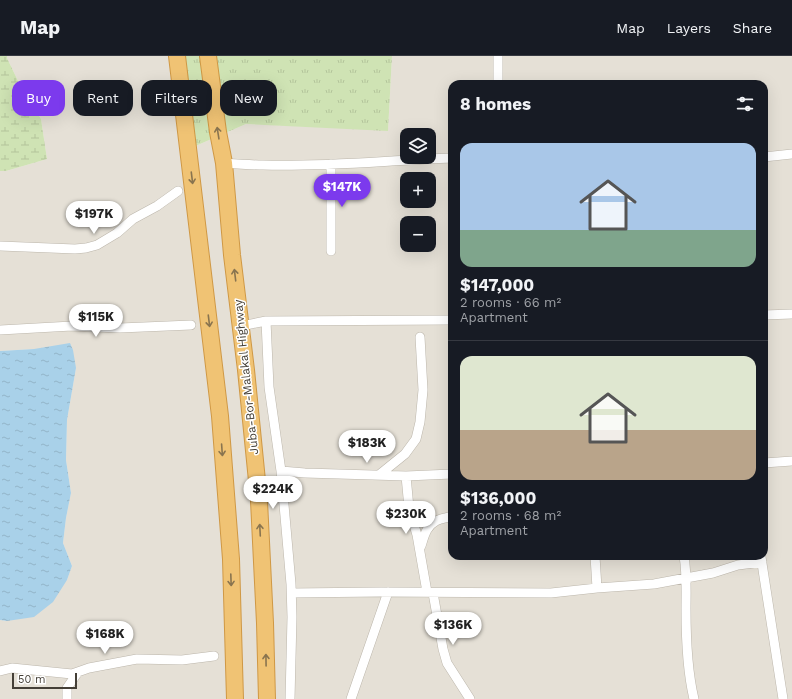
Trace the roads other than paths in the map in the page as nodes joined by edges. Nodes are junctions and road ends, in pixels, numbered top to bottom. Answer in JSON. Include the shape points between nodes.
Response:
{"nodes":[{"id":1,"x":177,"y":56,"type":"edge"},
{"id":2,"x":208,"y":56,"type":"edge"},
{"id":3,"x":498,"y":56,"type":"edge"},
{"id":4,"x":498,"y":80,"type":"edge"},
{"id":5,"x":792,"y":154,"type":"edge"},
{"id":6,"x":768,"y":157,"type":"edge"},
{"id":7,"x":448,"y":158,"type":"edge"},
{"id":8,"x":224,"y":163,"type":"junction"},
{"id":9,"x":331,"y":164,"type":"junction"},
{"id":10,"x":178,"y":191,"type":"dead end"},
{"id":11,"x":0,"y":246,"type":"edge"},
{"id":12,"x":331,"y":251,"type":"dead end"},
{"id":13,"x":792,"y":314,"type":"edge"},
{"id":14,"x":768,"y":315,"type":"edge"},
{"id":15,"x":448,"y":320,"type":"edge"},
{"id":16,"x":266,"y":321,"type":"junction"},
{"id":17,"x":191,"y":325,"type":"dead end"},
{"id":18,"x":241,"y":326,"type":"junction"},
{"id":19,"x":0,"y":330,"type":"edge"},
{"id":20,"x":420,"y":337,"type":"dead end"},
{"id":21,"x":792,"y":462,"type":"edge"},
{"id":22,"x":768,"y":463,"type":"edge"},
{"id":23,"x":281,"y":471,"type":"junction"},
{"id":24,"x":448,"y":474,"type":"edge"},
{"id":25,"x":379,"y":475,"type":"junction"},
{"id":26,"x":406,"y":476,"type":"junction"},
{"id":27,"x":448,"y":517,"type":"edge"},
{"id":28,"x":419,"y":551,"type":"junction"},
{"id":29,"x":595,"y":560,"type":"edge"},
{"id":30,"x":685,"y":560,"type":"edge"},
{"id":31,"x":756,"y":560,"type":"edge"},
{"id":32,"x":761,"y":560,"type":"edge"},
{"id":33,"x":687,"y":578,"type":"junction"},
{"id":34,"x":597,"y":588,"type":"junction"},
{"id":35,"x":388,"y":592,"type":"junction"},
{"id":36,"x":292,"y":593,"type":"junction"},
{"id":37,"x":430,"y":593,"type":"junction"},
{"id":38,"x":214,"y":656,"type":"dead end"},
{"id":39,"x":0,"y":671,"type":"edge"},
{"id":40,"x":78,"y":672,"type":"junction"},
{"id":41,"x":66,"y":699,"type":"edge"},
{"id":42,"x":235,"y":699,"type":"edge"},
{"id":43,"x":267,"y":699,"type":"edge"},
{"id":44,"x":290,"y":699,"type":"edge"},
{"id":45,"x":352,"y":699,"type":"edge"},
{"id":46,"x":470,"y":699,"type":"edge"},
{"id":47,"x":694,"y":699,"type":"edge"},
{"id":48,"x":783,"y":699,"type":"edge"}],
"edges":[{"from":1,"to":42,"type":"highway","one_way":true,"via":[[220,416],[231,559]]},
{"from":8,"to":2,"type":"highway","name":"Juba-Bor-Malakal Highway","one_way":true},
{"from":3,"to":4,"type":"street"},
{"from":5,"to":6,"type":"street"},
{"from":7,"to":9,"type":"street"},
{"from":8,"to":9,"type":"street"},
{"from":18,"to":8,"type":"highway","name":"Juba-Bor-Malakal Highway","one_way":true},
{"from":9,"to":12,"type":"street"},
{"from":10,"to":11,"type":"street","via":[[97,245],[75,250]]},
{"from":13,"to":14,"type":"street"},
{"from":15,"to":16,"type":"street"},
{"from":16,"to":18,"type":"street"},
{"from":16,"to":23,"type":"street","via":[[269,387]]},
{"from":17,"to":19,"type":"street","via":[[120,328],[72,326]]},
{"from":43,"to":18,"type":"highway","name":"Juba-Bor-Malakal Highway","one_way":true,"via":[[259,501]]},
{"from":20,"to":25,"type":"street","via":[[423,390],[416,439],[405,454]]},
{"from":21,"to":22,"type":"street"},
{"from":23,"to":25,"type":"street"},
{"from":23,"to":36,"type":"street"},
{"from":24,"to":26,"type":"street"},
{"from":25,"to":26,"type":"street"},
{"from":26,"to":28,"type":"street","via":[[409,508]]},
{"from":27,"to":28,"type":"street","via":[[430,525]]},
{"from":28,"to":37,"type":"street"},
{"from":29,"to":34,"type":"street"},
{"from":30,"to":33,"type":"street"},
{"from":31,"to":33,"type":"street"},
{"from":32,"to":48,"type":"street"},
{"from":33,"to":34,"type":"street","via":[[654,584]]},
{"from":33,"to":47,"type":"street","via":[[686,634],[689,680]]},
{"from":34,"to":37,"type":"street","via":[[551,593]]},
{"from":35,"to":36,"type":"street"},
{"from":35,"to":37,"type":"street"},
{"from":35,"to":45,"type":"street"},
{"from":36,"to":44,"type":"street"},
{"from":37,"to":46,"type":"street","via":[[447,663]]},
{"from":38,"to":40,"type":"street","via":[[182,660],[137,659]]},
{"from":39,"to":40,"type":"street","via":[[12,668],[66,674]]},
{"from":40,"to":41,"type":"street","via":[[67,688]]}]}
